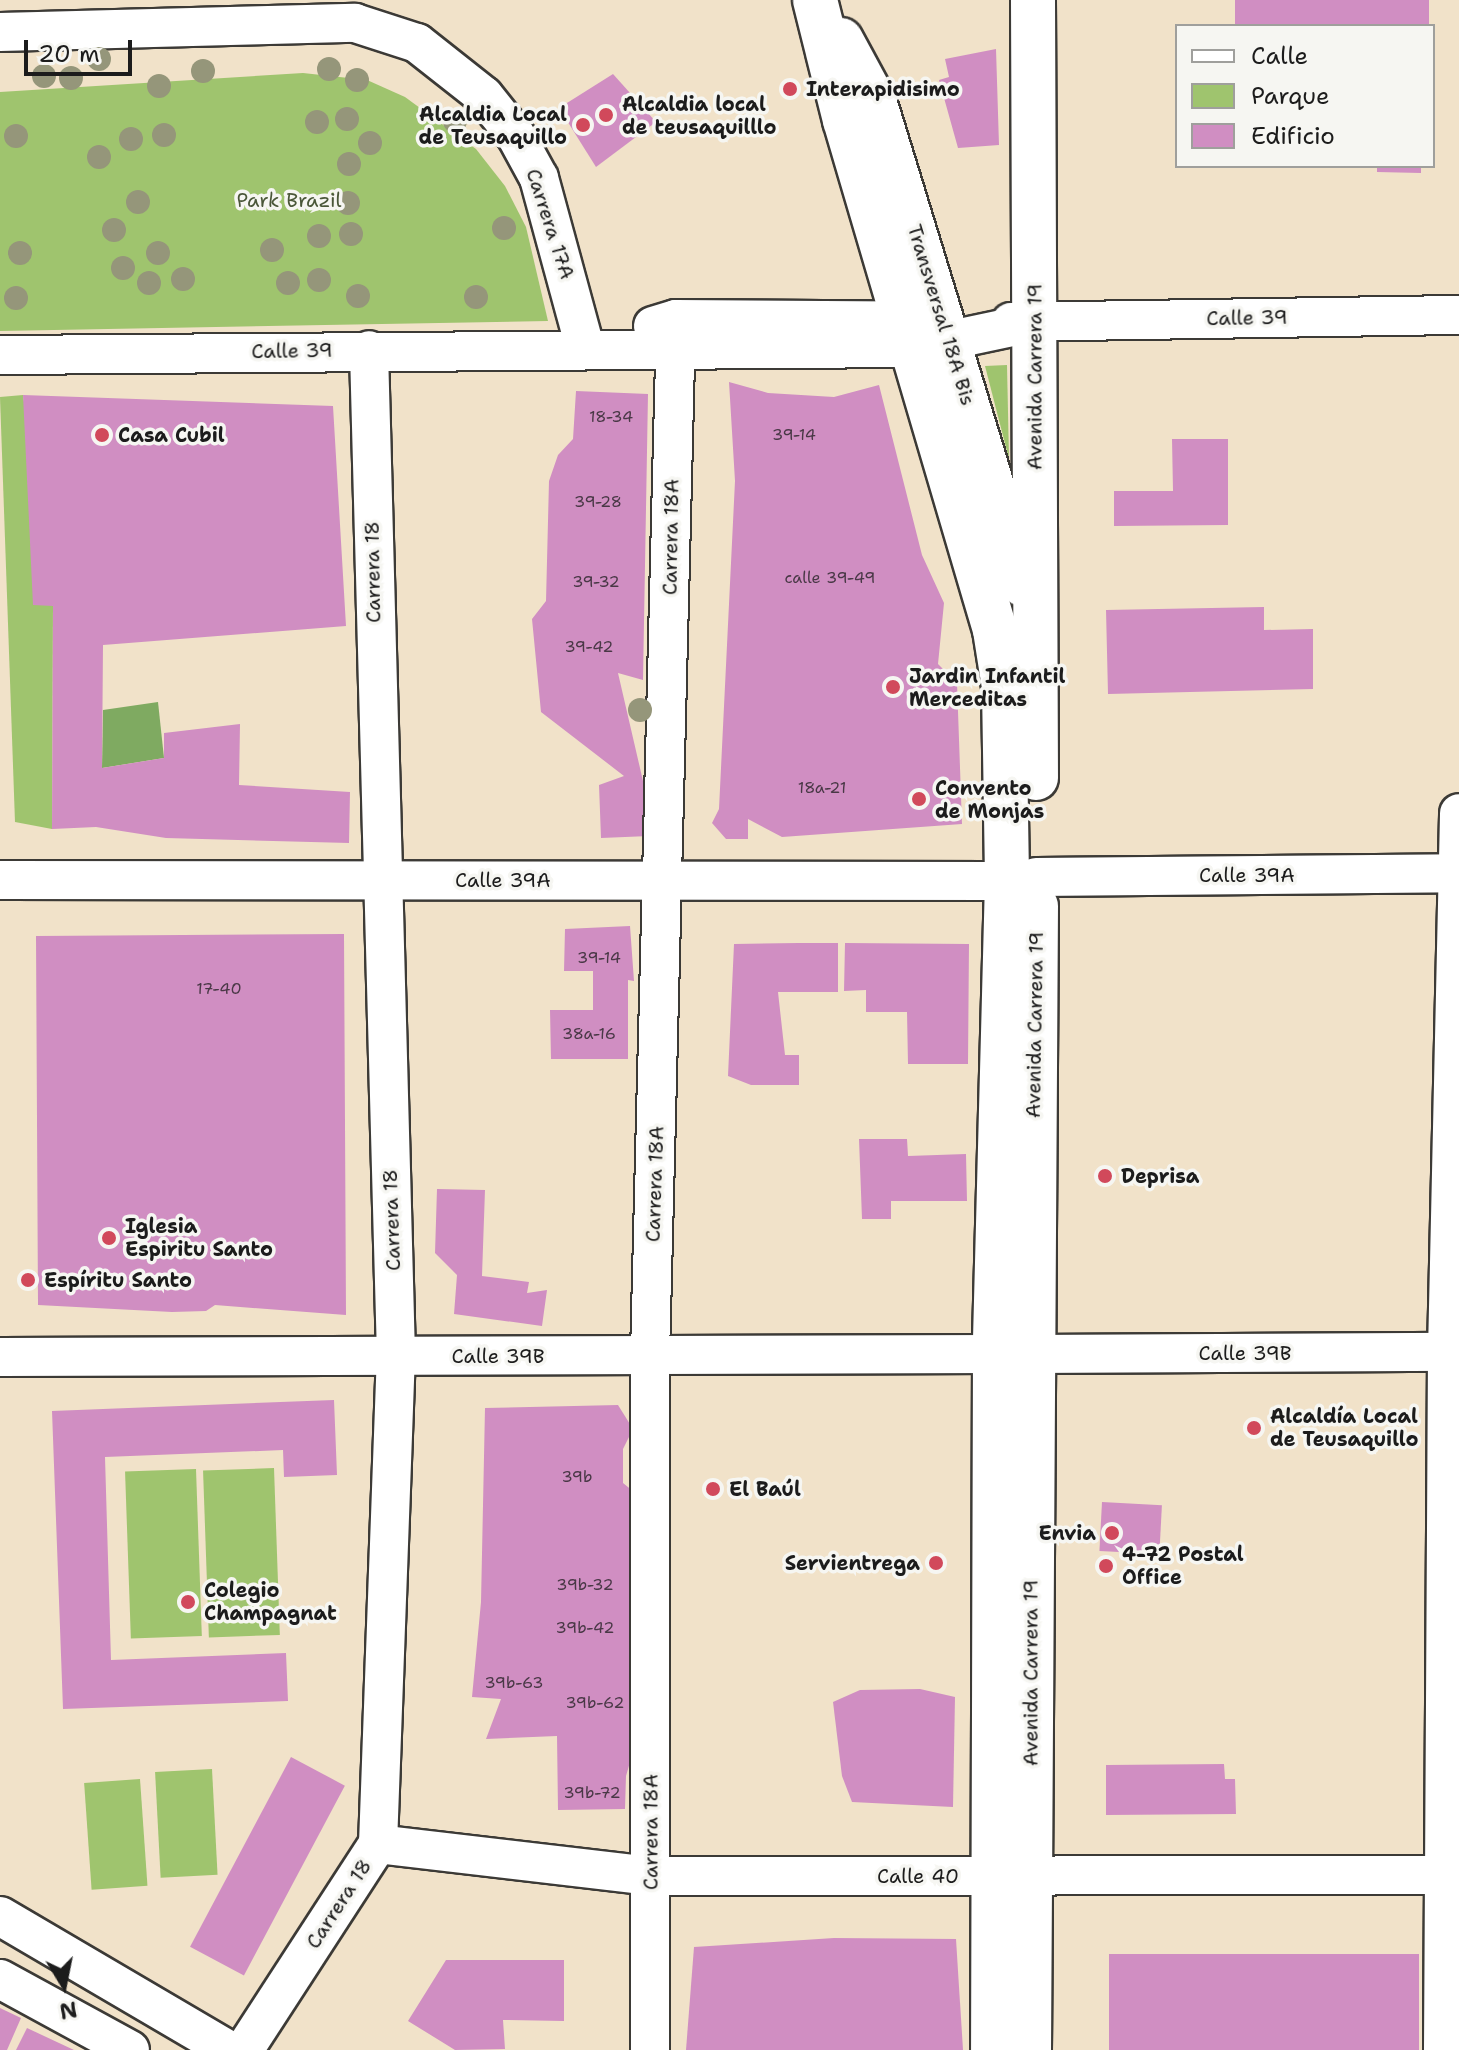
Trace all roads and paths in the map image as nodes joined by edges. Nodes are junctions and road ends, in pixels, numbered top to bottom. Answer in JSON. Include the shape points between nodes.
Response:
{"nodes":[{"id":1,"x":817,"y":0,"type":"edge"},
{"id":2,"x":1033,"y":0,"type":"edge"},
{"id":3,"x":353,"y":11,"type":"edge"},
{"id":4,"x":63,"y":15,"type":"edge"},
{"id":5,"x":0,"y":32,"type":"edge"},
{"id":6,"x":1459,"y":315,"type":"edge"},
{"id":7,"x":1035,"y":322,"type":"junction"},
{"id":8,"x":927,"y":332,"type":"junction"},
{"id":9,"x":676,"y":333,"type":"junction"},
{"id":10,"x":585,"y":347,"type":"junction"},
{"id":11,"x":369,"y":350,"type":"junction"},
{"id":12,"x":0,"y":355,"type":"edge"},
{"id":13,"x":995,"y":630,"type":"joint"},
{"id":14,"x":1037,"y":641,"type":"junction"},
{"id":15,"x":1459,"y":813,"type":"edge"},
{"id":16,"x":1459,"y":873,"type":"edge"},
{"id":17,"x":664,"y":879,"type":"junction"},
{"id":18,"x":1021,"y":879,"type":"junction"},
{"id":19,"x":0,"y":880,"type":"edge"},
{"id":20,"x":380,"y":881,"type":"junction"},
{"id":21,"x":1453,"y":1352,"type":"edge"},
{"id":22,"x":1013,"y":1354,"type":"junction"},
{"id":23,"x":650,"y":1355,"type":"junction"},
{"id":24,"x":396,"y":1356,"type":"junction"},
{"id":25,"x":0,"y":1357,"type":"edge"},
{"id":26,"x":378,"y":1844,"type":"junction"},
{"id":27,"x":1452,"y":1875,"type":"edge"},
{"id":28,"x":652,"y":1876,"type":"junction"},
{"id":29,"x":1012,"y":1876,"type":"junction"},
{"id":30,"x":0,"y":1916,"type":"edge"},
{"id":31,"x":0,"y":1979,"type":"edge"},
{"id":32,"x":130,"y":2050,"type":"edge"},
{"id":33,"x":228,"y":2050,"type":"edge"},
{"id":34,"x":244,"y":2050,"type":"edge"},
{"id":35,"x":650,"y":2050,"type":"edge"},
{"id":36,"x":993,"y":2050,"type":"edge"},
{"id":37,"x":1029,"y":2050,"type":"edge"},
{"id":38,"x":1443,"y":2050,"type":"edge"}],
"edges":[{"from":1,"to":8,"type":"main road","name":"Transversal 18A Bis"},
{"from":2,"to":7,"type":"main road","name":"Avenida Carrera 19"},
{"from":3,"to":4,"type":"street","name":"Carrera 17A"},
{"from":3,"to":10,"type":"street","name":"Carrera 17A","via":[[454,68],[516,136],[539,178]]},
{"from":4,"to":5,"type":"street","name":"Carrera 17A"},
{"from":6,"to":7,"type":"street","name":"Calle 39"},
{"from":7,"to":8,"type":"street","name":"Calle 39"},
{"from":7,"to":14,"type":"main road","name":"Avenida Carrera 19"},
{"from":8,"to":9,"type":"street","name":"Calle 39"},
{"from":8,"to":13,"type":"main road","name":"Transversal 18A Bis"},
{"from":8,"to":14,"type":"main road","name":"Transversal 18A Bis"},
{"from":9,"to":10,"type":"street","name":"Calle 39"},
{"from":9,"to":17,"type":"street","name":"Carrera 18A"},
{"from":10,"to":11,"type":"street","name":"Calle 39"},
{"from":11,"to":12,"type":"street","name":"Calle 39"},
{"from":11,"to":20,"type":"street","name":"Carrera 18"},
{"from":13,"to":18,"type":"main road","name":"Avenida Carrera 19"},
{"from":14,"to":18,"type":"main road","name":"Avenida Carrera 19"},
{"from":15,"to":16,"type":"street"},
{"from":16,"to":18,"type":"street","name":"Calle 39A"},
{"from":16,"to":21,"type":"street"},
{"from":17,"to":18,"type":"street","name":"Calle 39A"},
{"from":17,"to":20,"type":"street","name":"Calle 39A"},
{"from":17,"to":23,"type":"street","name":"Carrera 18A"},
{"from":18,"to":22,"type":"main road","name":"Avenida Carrera 19"},
{"from":19,"to":20,"type":"street","name":"Calle 39A"},
{"from":20,"to":24,"type":"street","name":"Carrera 18"},
{"from":21,"to":22,"type":"street","name":"Calle 39B"},
{"from":21,"to":27,"type":"street"},
{"from":22,"to":23,"type":"street","name":"Calle 39B"},
{"from":22,"to":29,"type":"main road","name":"Avenida Carrera 19"},
{"from":23,"to":24,"type":"street","name":"Calle 39B"},
{"from":23,"to":28,"type":"street","name":"Carrera 18A"},
{"from":24,"to":25,"type":"street","name":"Calle 39B"},
{"from":24,"to":26,"type":"street","name":"Carrera 18"},
{"from":26,"to":28,"type":"street","name":"Calle 40"},
{"from":26,"to":34,"type":"street","name":"Carrera 18"},
{"from":27,"to":29,"type":"street","name":"Calle 40"},
{"from":27,"to":38,"type":"street"},
{"from":28,"to":29,"type":"street","name":"Calle 40"},
{"from":28,"to":35,"type":"street","name":"Carrera 18A"},
{"from":29,"to":36,"type":"main road","name":"Avenida Carrera 19"},
{"from":29,"to":37,"type":"main road","name":"Avenida Carrera 19"},
{"from":30,"to":33,"type":"street"},
{"from":31,"to":32,"type":"street"}]}
